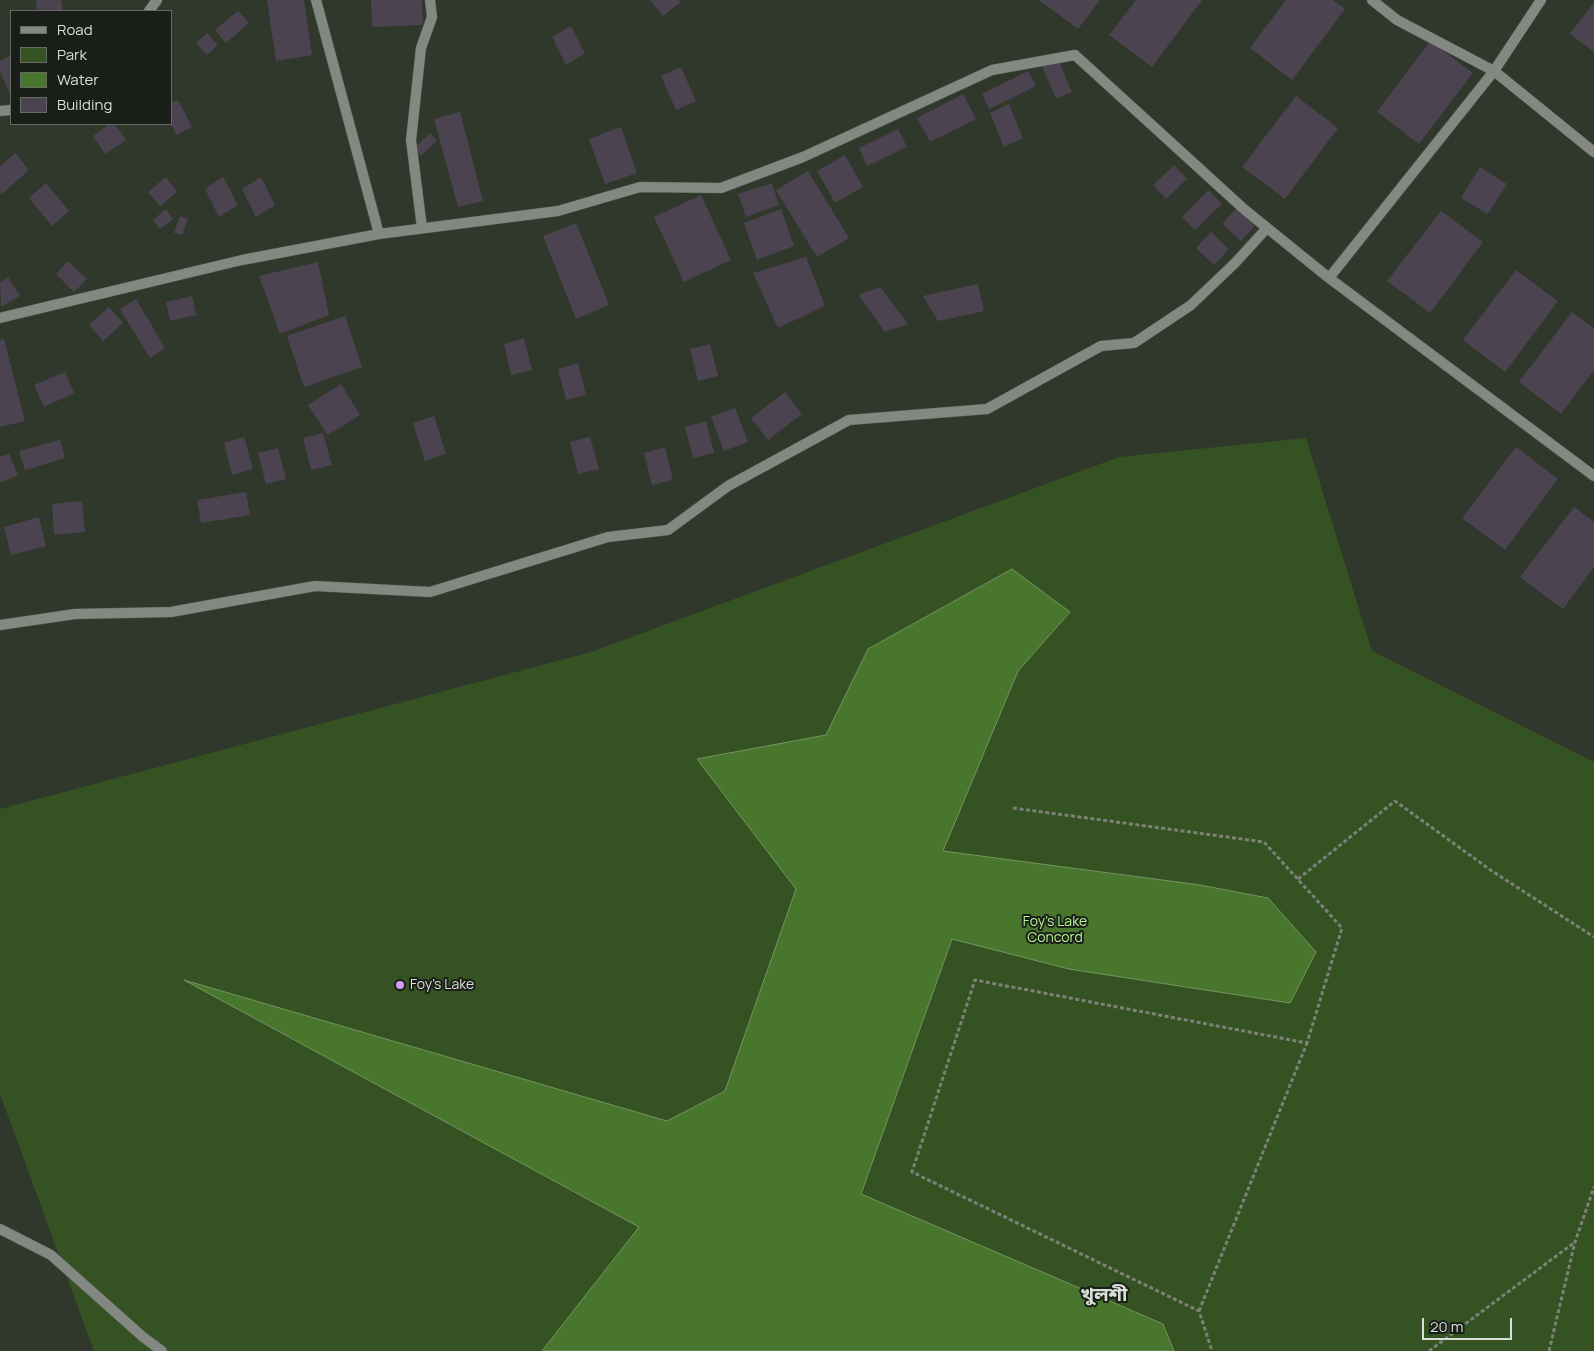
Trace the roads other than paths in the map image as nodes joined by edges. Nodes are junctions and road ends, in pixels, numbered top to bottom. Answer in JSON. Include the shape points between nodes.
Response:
{"nodes":[{"id":1,"x":316,"y":0,"type":"edge"},
{"id":2,"x":430,"y":0,"type":"edge"},
{"id":3,"x":1372,"y":0,"type":"edge"},
{"id":4,"x":1541,"y":0,"type":"edge"},
{"id":5,"x":1494,"y":71,"type":"junction"},
{"id":6,"x":1594,"y":152,"type":"edge"},
{"id":7,"x":422,"y":228,"type":"junction"},
{"id":8,"x":1267,"y":228,"type":"junction"},
{"id":9,"x":379,"y":234,"type":"junction"},
{"id":10,"x":1329,"y":278,"type":"junction"},
{"id":11,"x":0,"y":318,"type":"edge"},
{"id":12,"x":1594,"y":476,"type":"edge"},
{"id":13,"x":0,"y":624,"type":"edge"},
{"id":14,"x":0,"y":1229,"type":"edge"},
{"id":15,"x":162,"y":1351,"type":"edge"}],
"edges":[{"from":1,"to":9,"type":"street"},
{"from":2,"to":7,"type":"street","via":[[432,16],[421,48],[411,140]]},
{"from":3,"to":5,"type":"street","via":[[1397,20]]},
{"from":4,"to":5,"type":"street"},
{"from":5,"to":6,"type":"street"},
{"from":5,"to":10,"type":"street"},
{"from":7,"to":8,"type":"street","via":[[558,211],[640,187],[721,188],[803,156],[992,70],[1075,55]]},
{"from":7,"to":9,"type":"street"},
{"from":8,"to":10,"type":"street"},
{"from":8,"to":13,"type":"street","via":[[1191,305],[1134,343],[1101,346],[987,409],[849,420],[728,486],[668,530],[608,537],[430,592],[315,586],[171,612],[75,614]]},
{"from":9,"to":11,"type":"street","via":[[242,260]]},
{"from":10,"to":12,"type":"street"},
{"from":14,"to":15,"type":"street","via":[[51,1255]]}]}
